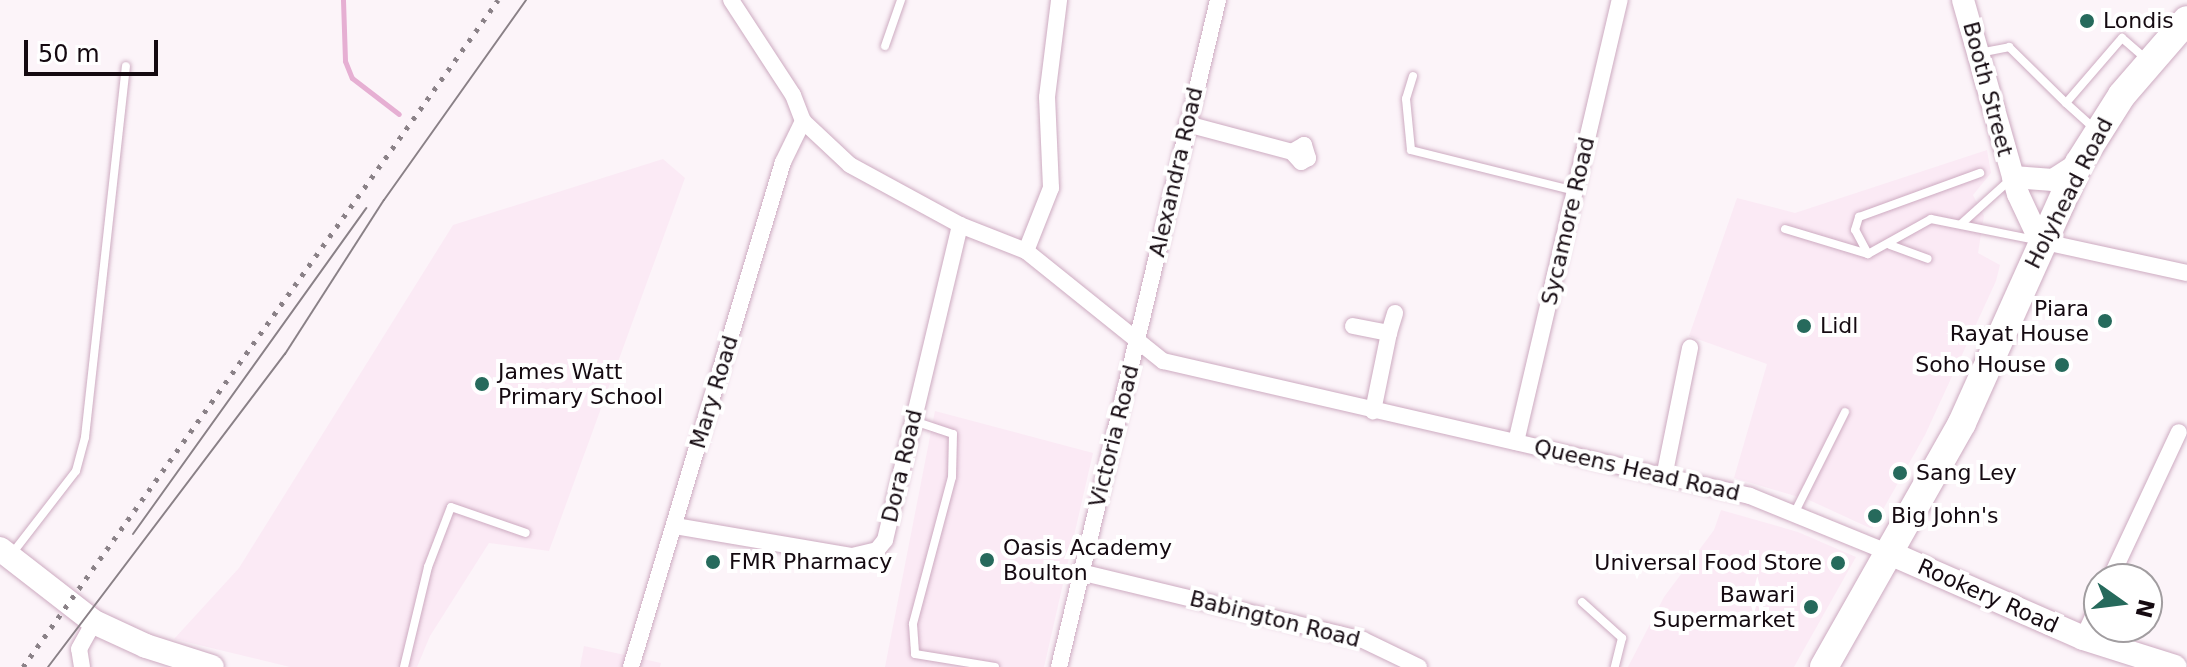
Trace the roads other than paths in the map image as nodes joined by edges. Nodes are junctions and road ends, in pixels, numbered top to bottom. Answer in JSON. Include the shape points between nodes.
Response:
{"nodes":[{"id":1,"x":901,"y":0,"type":"edge"},
{"id":2,"x":1059,"y":0,"type":"edge"},
{"id":3,"x":1218,"y":0,"type":"edge"},
{"id":4,"x":1620,"y":0,"type":"edge"},
{"id":5,"x":1963,"y":0,"type":"edge"},
{"id":6,"x":736,"y":1,"type":"edge"},
{"id":7,"x":2187,"y":20,"type":"edge"},
{"id":8,"x":885,"y":46,"type":"dead end"},
{"id":9,"x":1978,"y":53,"type":"junction"},
{"id":10,"x":2150,"y":63,"type":"junction"},
{"id":11,"x":126,"y":66,"type":"dead end"},
{"id":12,"x":1413,"y":76,"type":"dead end"},
{"id":13,"x":2066,"y":103,"type":"junction"},
{"id":14,"x":803,"y":121,"type":"junction"},
{"id":15,"x":1187,"y":124,"type":"junction"},
{"id":16,"x":2097,"y":131,"type":"junction"},
{"id":17,"x":1292,"y":152,"type":"dead end"},
{"id":18,"x":2079,"y":163,"type":"junction"},
{"id":19,"x":1980,"y":173,"type":"dead end"},
{"id":20,"x":2013,"y":177,"type":"junction"},
{"id":21,"x":1577,"y":192,"type":"junction"},
{"id":22,"x":1961,"y":224,"type":"junction"},
{"id":23,"x":960,"y":225,"type":"junction"},
{"id":24,"x":1785,"y":229,"type":"dead end"},
{"id":25,"x":2040,"y":241,"type":"junction"},
{"id":26,"x":1890,"y":245,"type":"junction"},
{"id":27,"x":1026,"y":251,"type":"junction"},
{"id":28,"x":1868,"y":254,"type":"junction"},
{"id":29,"x":1928,"y":259,"type":"dead end"},
{"id":30,"x":2187,"y":273,"type":"edge"},
{"id":31,"x":1395,"y":313,"type":"dead end"},
{"id":32,"x":1353,"y":326,"type":"dead end"},
{"id":33,"x":1389,"y":333,"type":"junction"},
{"id":34,"x":1136,"y":345,"type":"junction"},
{"id":35,"x":1690,"y":348,"type":"dead end"},
{"id":36,"x":1373,"y":411,"type":"junction"},
{"id":37,"x":1845,"y":412,"type":"dead end"},
{"id":38,"x":913,"y":421,"type":"junction"},
{"id":39,"x":2179,"y":432,"type":"dead end"},
{"id":40,"x":1516,"y":442,"type":"junction"},
{"id":41,"x":1664,"y":477,"type":"junction"},
{"id":42,"x":1794,"y":514,"type":"junction"},
{"id":43,"x":675,"y":526,"type":"junction"},
{"id":44,"x":526,"y":533,"type":"dead end"},
{"id":45,"x":5,"y":553,"type":"edge"},
{"id":46,"x":1892,"y":554,"type":"junction"},
{"id":47,"x":2118,"y":563,"type":"edge"},
{"id":48,"x":1080,"y":572,"type":"junction"},
{"id":49,"x":1582,"y":602,"type":"dead end"},
{"id":50,"x":94,"y":622,"type":"junction"},
{"id":51,"x":2083,"y":638,"type":"edge"},
{"id":52,"x":2099,"y":643,"type":"edge"},
{"id":53,"x":82,"y":667,"type":"edge"},
{"id":54,"x":212,"y":667,"type":"edge"},
{"id":55,"x":404,"y":667,"type":"edge"},
{"id":56,"x":631,"y":667,"type":"edge"},
{"id":57,"x":995,"y":667,"type":"edge"},
{"id":58,"x":1059,"y":667,"type":"edge"},
{"id":59,"x":1419,"y":667,"type":"edge"},
{"id":60,"x":1615,"y":667,"type":"edge"},
{"id":61,"x":1824,"y":667,"type":"edge"},
{"id":62,"x":2175,"y":667,"type":"edge"}],
"edges":[{"from":1,"to":8,"type":"lane"},
{"from":2,"to":27,"type":"street","via":[[1047,97],[1051,188]]},
{"from":3,"to":15,"type":"street","name":"Alexandra Road"},
{"from":4,"to":21,"type":"street","name":"Sycamore Road"},
{"from":5,"to":9,"type":"main road","name":"Booth Street"},
{"from":6,"to":14,"type":"street","name":"Queens Head Road"},
{"from":7,"to":10,"type":"highway","name":"Holyhead Road"},
{"from":9,"to":13,"type":"lane","via":[[2009,47]]},
{"from":9,"to":20,"type":"main road","name":"Booth Street"},
{"from":10,"to":13,"type":"lane","via":[[2122,38]]},
{"from":10,"to":16,"type":"highway","name":"Holyhead Road"},
{"from":11,"to":45,"type":"lane","via":[[85,437],[76,471],[60,497]]},
{"from":12,"to":21,"type":"lane","via":[[1406,99],[1411,150]]},
{"from":13,"to":16,"type":"lane"},
{"from":14,"to":23,"type":"street","name":"Queens Head Road","via":[[850,165]]},
{"from":14,"to":43,"type":"street","name":"Mary Road","via":[[783,162]]},
{"from":15,"to":17,"type":"street"},
{"from":15,"to":34,"type":"street","name":"Alexandra Road"},
{"from":16,"to":18,"type":"highway","name":"Holyhead Road"},
{"from":18,"to":20,"type":"main road","name":"Booth Street","via":[[2053,180]]},
{"from":18,"to":25,"type":"highway","name":"Holyhead Road"},
{"from":19,"to":28,"type":"lane","via":[[1859,217],[1855,230]]},
{"from":20,"to":22,"type":"lane"},
{"from":20,"to":25,"type":"main road","name":"Booth Street"},
{"from":21,"to":40,"type":"street","name":"Sycamore Road"},
{"from":22,"to":25,"type":"lane"},
{"from":22,"to":26,"type":"lane","via":[[1919,222]]},
{"from":23,"to":27,"type":"street","name":"Queens Head Road"},
{"from":23,"to":38,"type":"street","name":"Dora Road"},
{"from":24,"to":28,"type":"lane"},
{"from":25,"to":30,"type":"street"},
{"from":25,"to":46,"type":"highway","name":"Holyhead Road","via":[[1962,423]]},
{"from":26,"to":28,"type":"lane"},
{"from":26,"to":29,"type":"lane"},
{"from":27,"to":34,"type":"street","name":"Queens Head Road"},
{"from":31,"to":33,"type":"street"},
{"from":32,"to":33,"type":"street"},
{"from":33,"to":36,"type":"street"},
{"from":34,"to":36,"type":"street","name":"Queens Head Road","via":[[1163,361]]},
{"from":34,"to":48,"type":"street","name":"Victoria Road"},
{"from":35,"to":41,"type":"street"},
{"from":36,"to":40,"type":"street","name":"Queens Head Road"},
{"from":37,"to":42,"type":"lane"},
{"from":38,"to":43,"type":"street","name":"Dora Road","via":[[885,540],[864,556]]},
{"from":38,"to":57,"type":"lane","via":[[953,434],[952,477],[913,624],[915,654]]},
{"from":39,"to":47,"type":"street"},
{"from":40,"to":41,"type":"street","name":"Queens Head Road"},
{"from":41,"to":42,"type":"street","name":"Queens Head Road","via":[[1750,496]]},
{"from":42,"to":46,"type":"street","name":"Queens Head Road"},
{"from":43,"to":56,"type":"street","name":"Mary Road"},
{"from":44,"to":55,"type":"lane","via":[[451,507],[428,567]]},
{"from":45,"to":50,"type":"main road"},
{"from":46,"to":51,"type":"main road","name":"Rookery Road"},
{"from":46,"to":61,"type":"highway","name":"Holyhead Road"},
{"from":48,"to":58,"type":"street","name":"Victoria Road"},
{"from":48,"to":59,"type":"street","name":"Babington Road","via":[[1363,640]]},
{"from":49,"to":60,"type":"lane","via":[[1618,630],[1622,646]]},
{"from":50,"to":53,"type":"street","via":[[79,649]]},
{"from":50,"to":54,"type":"main road"},
{"from":52,"to":62,"type":"main road","name":"Rookery Road"}]}
